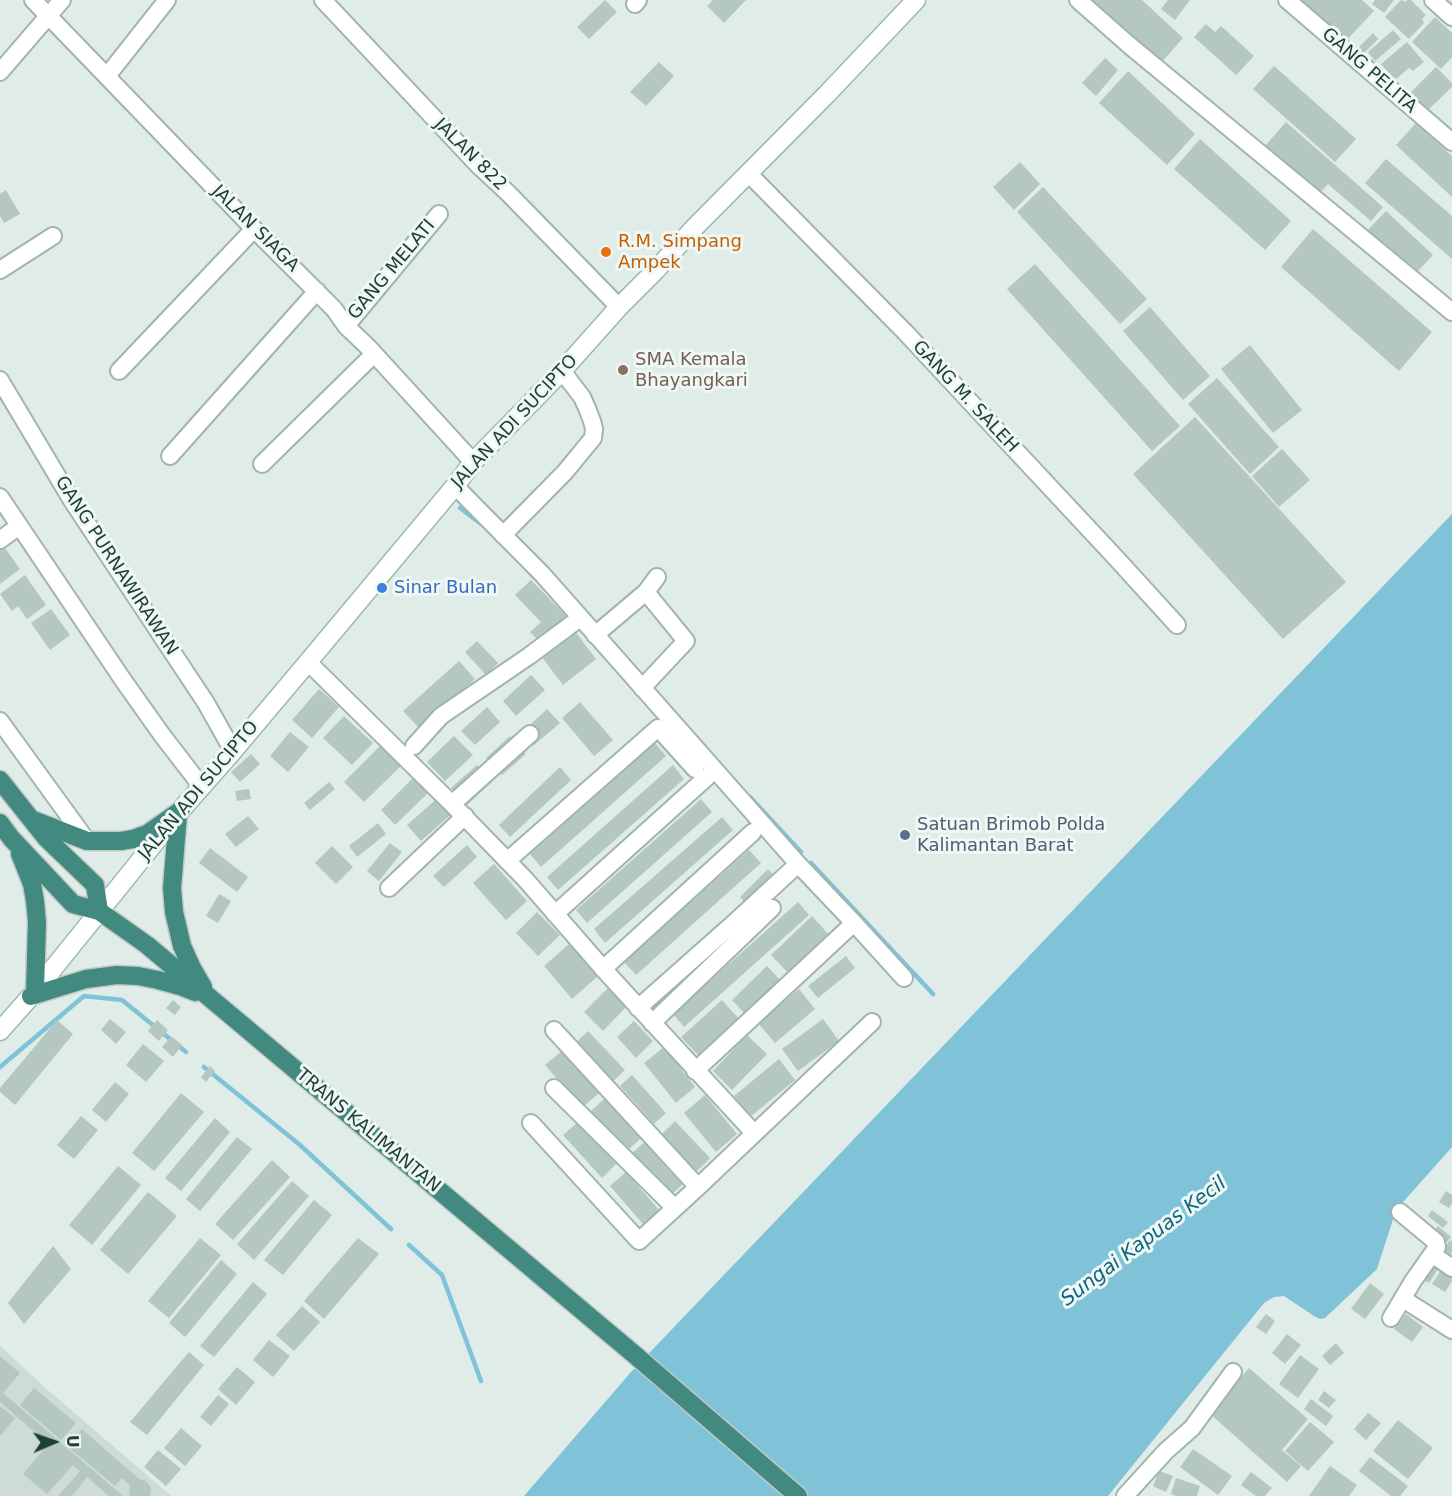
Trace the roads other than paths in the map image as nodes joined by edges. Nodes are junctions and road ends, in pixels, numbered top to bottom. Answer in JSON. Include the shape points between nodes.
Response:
{"nodes":[{"id":1,"x":33,"y":0,"type":"edge"},
{"id":2,"x":62,"y":0,"type":"edge"},
{"id":3,"x":167,"y":0,"type":"edge"},
{"id":4,"x":323,"y":0,"type":"edge"},
{"id":5,"x":916,"y":0,"type":"edge"},
{"id":6,"x":1078,"y":0,"type":"edge"},
{"id":7,"x":1287,"y":0,"type":"edge"},
{"id":8,"x":1433,"y":0,"type":"edge"},
{"id":9,"x":49,"y":16,"type":"junction"},
{"id":10,"x":1452,"y":17,"type":"edge"},
{"id":11,"x":0,"y":72,"type":"edge"},
{"id":12,"x":107,"y":76,"type":"junction"},
{"id":13,"x":1452,"y":142,"type":"edge"},
{"id":14,"x":748,"y":173,"type":"junction"},
{"id":15,"x":439,"y":214,"type":"dead end"},
{"id":16,"x":254,"y":229,"type":"junction"},
{"id":17,"x":53,"y":236,"type":"dead end"},
{"id":18,"x":0,"y":270,"type":"edge"},
{"id":19,"x":317,"y":291,"type":"junction"},
{"id":20,"x":619,"y":307,"type":"junction"},
{"id":21,"x":1452,"y":312,"type":"edge"},
{"id":22,"x":346,"y":326,"type":"junction"},
{"id":23,"x":374,"y":354,"type":"junction"},
{"id":24,"x":562,"y":370,"type":"junction"},
{"id":25,"x":119,"y":371,"type":"dead end"},
{"id":26,"x":0,"y":380,"type":"edge"},
{"id":27,"x":170,"y":456,"type":"dead end"},
{"id":28,"x":473,"y":462,"type":"junction"},
{"id":29,"x":262,"y":464,"type":"dead end"},
{"id":30,"x":455,"y":486,"type":"junction"},
{"id":31,"x":0,"y":497,"type":"edge"},
{"id":32,"x":19,"y":526,"type":"junction"},
{"id":33,"x":503,"y":535,"type":"junction"},
{"id":34,"x":0,"y":540,"type":"edge"},
{"id":35,"x":657,"y":577,"type":"dead end"},
{"id":36,"x":646,"y":592,"type":"junction"},
{"id":37,"x":580,"y":618,"type":"junction"},
{"id":38,"x":1178,"y":625,"type":"dead end"},
{"id":39,"x":595,"y":635,"type":"junction"},
{"id":40,"x":308,"y":662,"type":"junction"},
{"id":41,"x":642,"y":688,"type":"junction"},
{"id":42,"x":0,"y":721,"type":"edge"},
{"id":43,"x":530,"y":734,"type":"dead end"},
{"id":44,"x":414,"y":746,"type":"dead end"},
{"id":45,"x":233,"y":751,"type":"junction"},
{"id":46,"x":0,"y":780,"type":"edge"},
{"id":47,"x":202,"y":787,"type":"junction"},
{"id":48,"x":452,"y":804,"type":"junction"},
{"id":49,"x":179,"y":812,"type":"junction"},
{"id":50,"x":465,"y":816,"type":"junction"},
{"id":51,"x":31,"y":820,"type":"junction"},
{"id":52,"x":5,"y":830,"type":"edge"},
{"id":53,"x":753,"y":832,"type":"dead end"},
{"id":54,"x":87,"y":841,"type":"junction"},
{"id":55,"x":507,"y":861,"type":"junction"},
{"id":56,"x":798,"y":864,"type":"junction"},
{"id":57,"x":389,"y":888,"type":"dead end"},
{"id":58,"x":772,"y":908,"type":"dead end"},
{"id":59,"x":99,"y":911,"type":"junction"},
{"id":60,"x":555,"y":914,"type":"junction"},
{"id":61,"x":854,"y":923,"type":"junction"},
{"id":62,"x":603,"y":969,"type":"junction"},
{"id":63,"x":903,"y":978,"type":"dead end"},
{"id":64,"x":33,"y":994,"type":"junction"},
{"id":65,"x":211,"y":998,"type":"junction"},
{"id":66,"x":638,"y":1008,"type":"junction"},
{"id":67,"x":872,"y":1022,"type":"dead end"},
{"id":68,"x":652,"y":1023,"type":"junction"},
{"id":69,"x":554,"y":1030,"type":"dead end"},
{"id":70,"x":0,"y":1031,"type":"edge"},
{"id":71,"x":695,"y":1071,"type":"junction"},
{"id":72,"x":554,"y":1088,"type":"dead end"},
{"id":73,"x":531,"y":1123,"type":"dead end"},
{"id":74,"x":754,"y":1133,"type":"junction"},
{"id":75,"x":698,"y":1187,"type":"junction"},
{"id":76,"x":675,"y":1208,"type":"junction"},
{"id":77,"x":1400,"y":1212,"type":"dead end"},
{"id":78,"x":1432,"y":1254,"type":"junction"},
{"id":79,"x":1452,"y":1268,"type":"edge"},
{"id":80,"x":1403,"y":1299,"type":"junction"},
{"id":81,"x":1391,"y":1318,"type":"dead end"},
{"id":82,"x":1452,"y":1330,"type":"edge"},
{"id":83,"x":1233,"y":1372,"type":"dead end"},
{"id":84,"x":798,"y":1496,"type":"edge"},
{"id":85,"x":1125,"y":1496,"type":"edge"}],
"edges":[{"from":1,"to":9,"type":"street","name":"JALAN SIAGA"},
{"from":2,"to":9,"type":"street"},
{"from":3,"to":12,"type":"street"},
{"from":4,"to":20,"type":"street","name":"JALAN 822"},
{"from":5,"to":14,"type":"main road","name":"JALAN ADI SUCIPTO"},
{"from":6,"to":21,"type":"street"},
{"from":7,"to":13,"type":"street","name":"GANG PELITA"},
{"from":8,"to":10,"type":"street"},
{"from":9,"to":11,"type":"street"},
{"from":9,"to":12,"type":"street","name":"JALAN SIAGA"},
{"from":12,"to":16,"type":"street","name":"JALAN SIAGA"},
{"from":14,"to":20,"type":"main road","name":"JALAN ADI SUCIPTO"},
{"from":14,"to":38,"type":"street","name":"GANG M. SALEH","via":[[906,333]]},
{"from":15,"to":22,"type":"street","name":"GANG MELATI"},
{"from":16,"to":19,"type":"street","name":"JALAN SIAGA"},
{"from":16,"to":25,"type":"street"},
{"from":17,"to":18,"type":"street"},
{"from":19,"to":22,"type":"street","name":"JALAN SIAGA"},
{"from":19,"to":27,"type":"street"},
{"from":20,"to":24,"type":"main road","name":"JALAN ADI SUCIPTO"},
{"from":22,"to":23,"type":"street","name":"JALAN SIAGA"},
{"from":23,"to":28,"type":"street","name":"JALAN SIAGA"},
{"from":23,"to":29,"type":"street"},
{"from":24,"to":28,"type":"main road","name":"JALAN ADI SUCIPTO"},
{"from":24,"to":33,"type":"street","via":[[582,397],[594,429],[593,438]]},
{"from":26,"to":45,"type":"street","name":"GANG PURNAWIRAWAN","via":[[71,499],[206,703]]},
{"from":28,"to":30,"type":"main road","name":"JALAN ADI SUCIPTO"},
{"from":30,"to":33,"type":"street"},
{"from":30,"to":40,"type":"main road","name":"JALAN ADI SUCIPTO"},
{"from":31,"to":32,"type":"street"},
{"from":32,"to":34,"type":"street"},
{"from":32,"to":47,"type":"street","via":[[123,680]]},
{"from":33,"to":37,"type":"street"},
{"from":35,"to":36,"type":"street"},
{"from":36,"to":39,"type":"street"},
{"from":36,"to":41,"type":"street","via":[[686,641]]},
{"from":37,"to":39,"type":"street"},
{"from":37,"to":44,"type":"street","via":[[441,716]]},
{"from":39,"to":41,"type":"street"},
{"from":40,"to":45,"type":"main road","name":"JALAN ADI SUCIPTO"},
{"from":40,"to":48,"type":"street"},
{"from":41,"to":56,"type":"street"},
{"from":42,"to":54,"type":"street"},
{"from":43,"to":48,"type":"street"},
{"from":45,"to":47,"type":"main road","name":"JALAN ADI SUCIPTO"},
{"from":46,"to":51,"type":"highway"},
{"from":47,"to":49,"type":"main road","name":"JALAN ADI SUCIPTO"},
{"from":48,"to":50,"type":"street"},
{"from":49,"to":54,"type":"highway","via":[[133,839]]},
{"from":49,"to":59,"type":"main road","name":"JALAN ADI SUCIPTO"},
{"from":49,"to":65,"type":"highway","via":[[172,888],[174,912],[182,946]]},
{"from":50,"to":55,"type":"street"},
{"from":50,"to":57,"type":"street"},
{"from":51,"to":54,"type":"highway"},
{"from":51,"to":59,"type":"highway","via":[[94,885]]},
{"from":52,"to":59,"type":"highway","name":"TRANS KALIMANTAN","via":[[73,904]]},
{"from":52,"to":64,"type":"highway","via":[[32,884],[37,922]]},
{"from":53,"to":62,"type":"street"},
{"from":55,"to":60,"type":"street"},
{"from":55,"to":60,"type":"street","via":[[658,728],[701,773]]},
{"from":56,"to":61,"type":"street"},
{"from":56,"to":66,"type":"street"},
{"from":58,"to":68,"type":"street"},
{"from":59,"to":64,"type":"main road","name":"JALAN ADI SUCIPTO"},
{"from":59,"to":65,"type":"highway","name":"TRANS KALIMANTAN"},
{"from":60,"to":62,"type":"street"},
{"from":61,"to":63,"type":"street"},
{"from":61,"to":71,"type":"street"},
{"from":62,"to":66,"type":"street"},
{"from":64,"to":65,"type":"highway","via":[[117,975],[158,980]]},
{"from":64,"to":70,"type":"main road","name":"JALAN ADI SUCIPTO"},
{"from":65,"to":84,"type":"highway","name":"TRANS KALIMANTAN"},
{"from":66,"to":68,"type":"street"},
{"from":67,"to":74,"type":"street"},
{"from":68,"to":71,"type":"street"},
{"from":69,"to":75,"type":"street"},
{"from":71,"to":74,"type":"street"},
{"from":72,"to":76,"type":"street"},
{"from":73,"to":76,"type":"street","via":[[639,1241]]},
{"from":74,"to":75,"type":"street"},
{"from":75,"to":76,"type":"street"},
{"from":77,"to":78,"type":"street","via":[[1436,1242]]},
{"from":78,"to":79,"type":"street"},
{"from":78,"to":80,"type":"street"},
{"from":80,"to":81,"type":"street"},
{"from":80,"to":82,"type":"street"},
{"from":83,"to":85,"type":"street","via":[[1192,1428]]}]}
